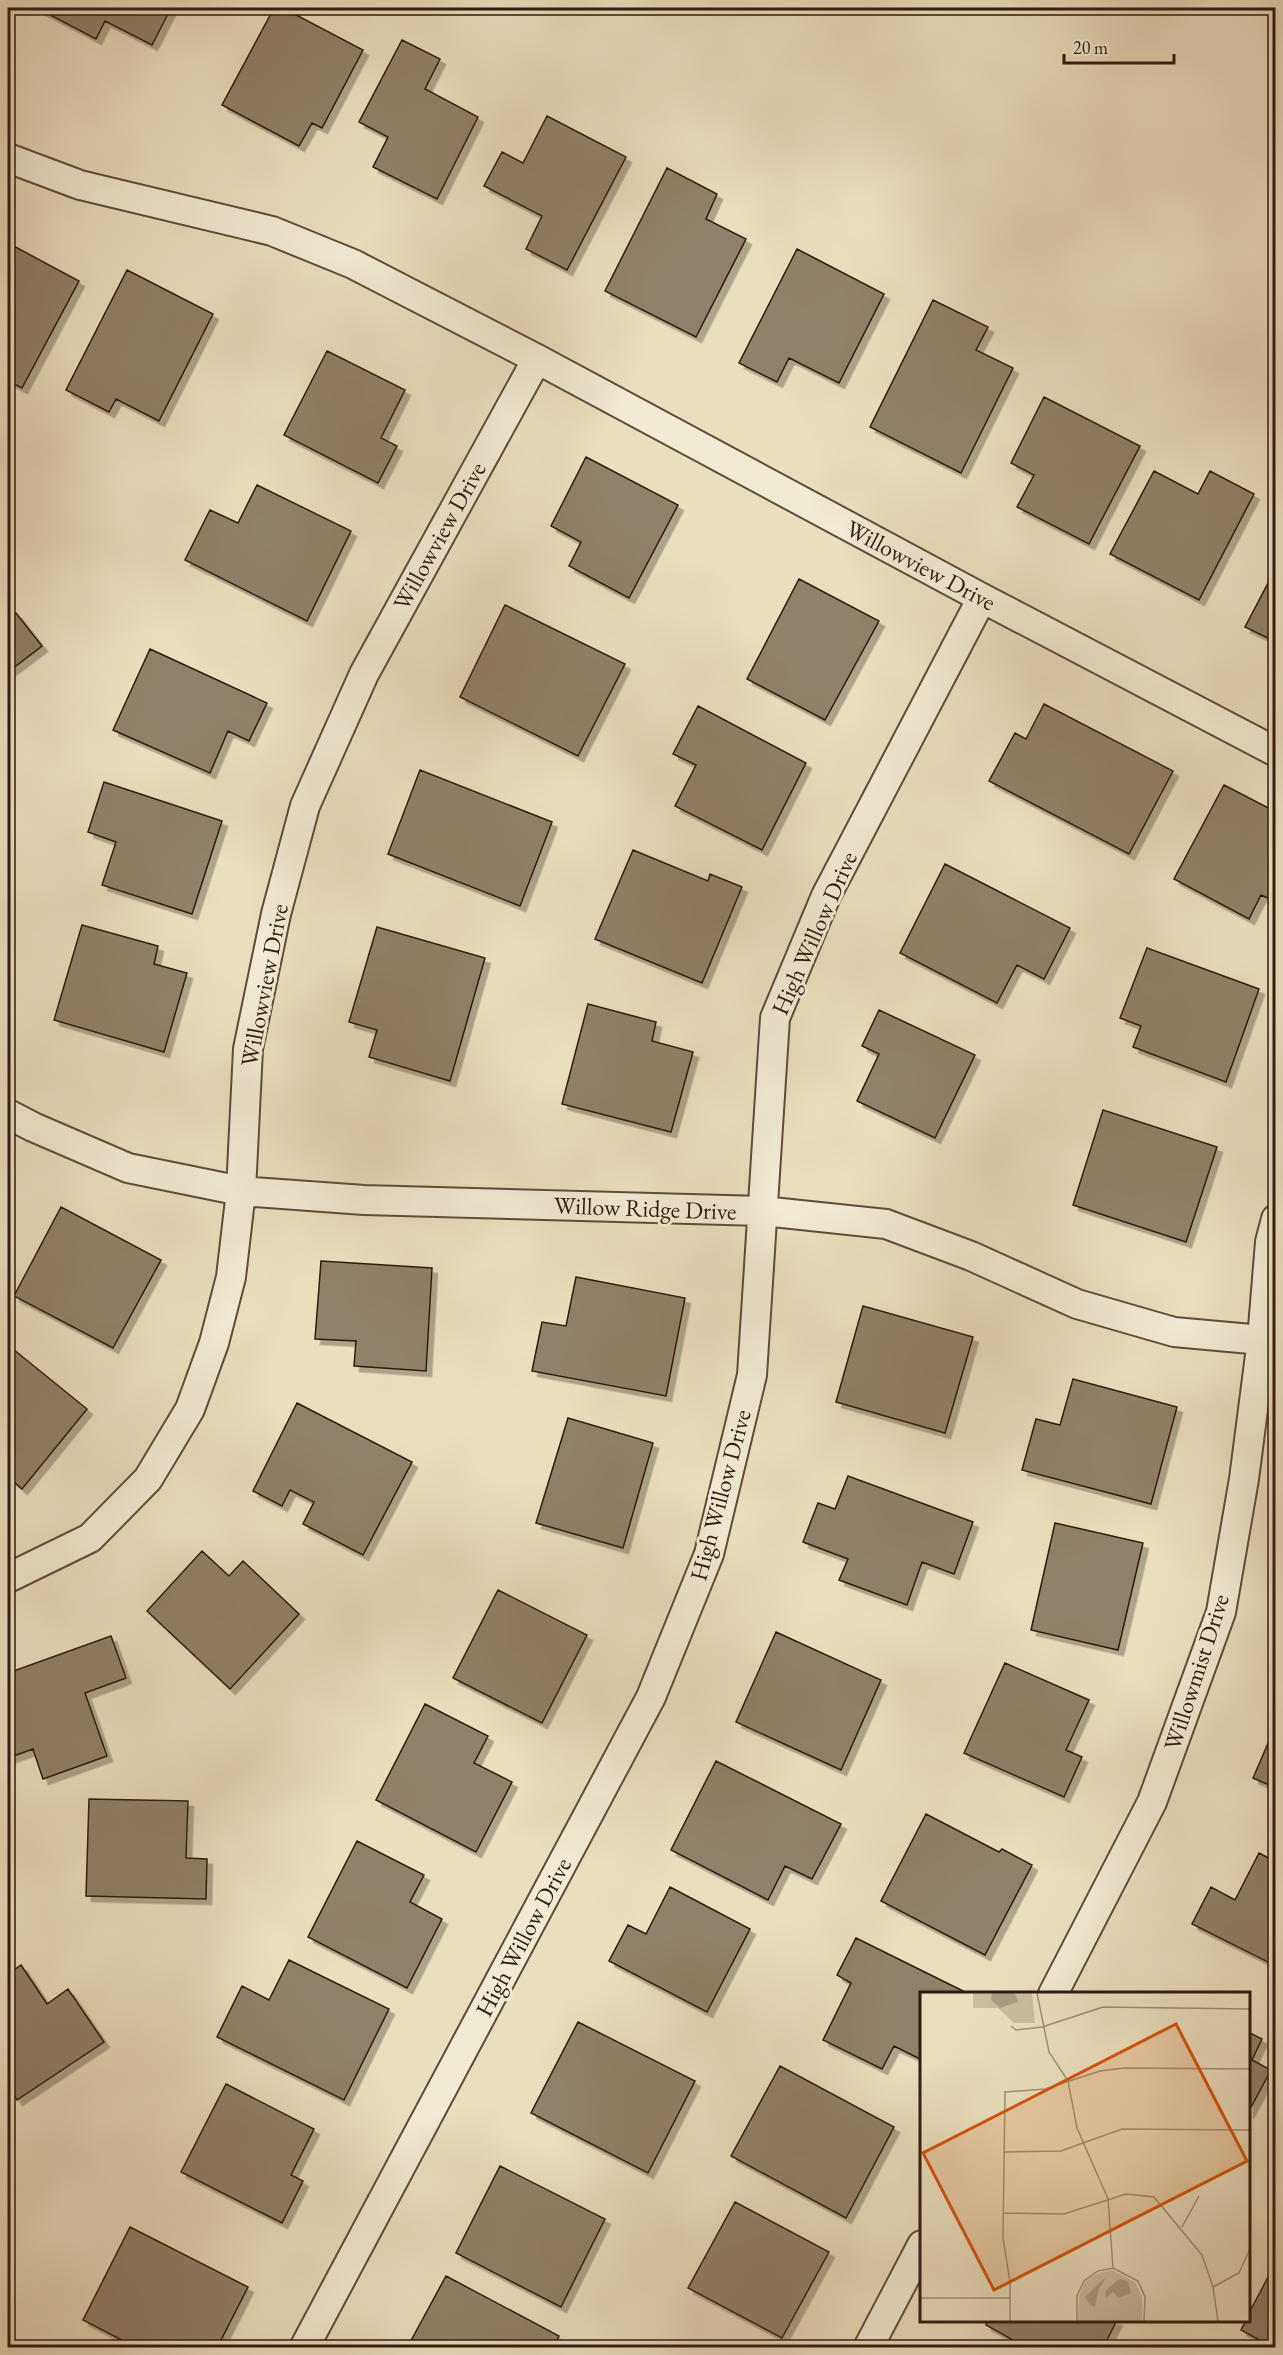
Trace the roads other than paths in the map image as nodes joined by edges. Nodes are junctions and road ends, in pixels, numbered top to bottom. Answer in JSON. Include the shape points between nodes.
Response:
{"nodes":[{"id":1,"x":8,"y":158,"type":"edge"},
{"id":2,"x":537,"y":359,"type":"junction"},
{"id":3,"x":982,"y":598,"type":"junction"},
{"id":4,"x":1275,"y":752,"type":"edge"},
{"id":5,"x":8,"y":1114,"type":"edge"},
{"id":6,"x":241,"y":1191,"type":"junction"},
{"id":7,"x":762,"y":1211,"type":"junction"},
{"id":8,"x":1275,"y":1219,"type":"edge"},
{"id":9,"x":1269,"y":1339,"type":"edge"},
{"id":10,"x":8,"y":1578,"type":"edge"},
{"id":11,"x":1054,"y":1992,"type":"edge"},
{"id":12,"x":920,"y":2247,"type":"edge"},
{"id":13,"x":304,"y":2348,"type":"edge"},
{"id":14,"x":868,"y":2348,"type":"edge"}],
"edges":[{"from":1,"to":2,"type":"street","name":"Willowview Drive","via":[[80,184],[272,231],[353,264]]},
{"from":2,"to":3,"type":"street","name":"Willowview Drive"},
{"from":2,"to":6,"type":"street","name":"Willowview Drive","via":[[364,674],[305,806],[276,914],[248,1049]]},
{"from":3,"to":4,"type":"street","name":"Willowview Drive"},
{"from":3,"to":7,"type":"street","name":"High Willow Drive","via":[[826,896],[775,1018]]},
{"from":5,"to":6,"type":"street","name":"Willow Ridge Drive","via":[[128,1168]]},
{"from":6,"to":7,"type":"street","name":"Willow Ridge Drive","via":[[364,1200]]},
{"from":6,"to":10,"type":"street","name":"Willowview Drive","via":[[231,1277],[214,1343],[190,1409],[148,1479],[90,1538]]},
{"from":7,"to":9,"type":"street","name":"Willow Ridge Drive","via":[[886,1224],[971,1256],[1077,1304],[1174,1332]]},
{"from":7,"to":13,"type":"street","name":"High Willow Drive","via":[[752,1375],[709,1554],[656,1686]]},
{"from":8,"to":9,"type":"street","name":"Willowmist Drive","via":[[1270,1242]]},
{"from":9,"to":11,"type":"street","name":"Willowmist Drive","via":[[1221,1612],[1152,1802]]},
{"from":12,"to":14,"type":"street"}]}
